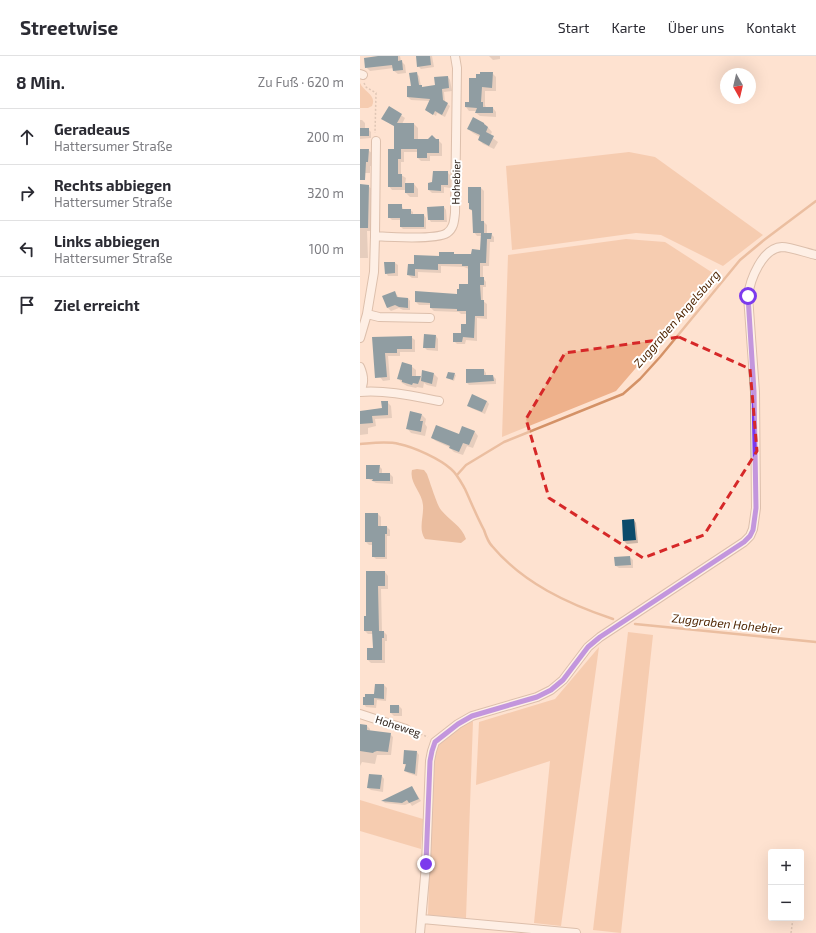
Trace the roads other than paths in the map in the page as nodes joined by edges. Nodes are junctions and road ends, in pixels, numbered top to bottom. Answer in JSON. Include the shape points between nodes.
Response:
{"nodes":[{"id":1,"x":455,"y":56,"type":"edge"},
{"id":2,"x":376,"y":141,"type":"road end"},
{"id":3,"x":375,"y":236,"type":"junction"},
{"id":4,"x":816,"y":255,"type":"edge"},
{"id":5,"x":366,"y":314,"type":"junction"},
{"id":6,"x":430,"y":318,"type":"dead end"},
{"id":7,"x":360,"y":338,"type":"edge"},
{"id":8,"x":360,"y":366,"type":"edge"},
{"id":9,"x":360,"y":391,"type":"edge"},
{"id":10,"x":439,"y":401,"type":"dead end"},
{"id":11,"x":360,"y":714,"type":"edge"},
{"id":12,"x":406,"y":729,"type":"road end"},
{"id":13,"x":422,"y":919,"type":"junction"},
{"id":14,"x":420,"y":933,"type":"edge"},
{"id":15,"x":576,"y":933,"type":"edge"}],
"edges":[{"from":1,"to":3,"type":"street","name":"Hohebier","via":[[457,140],[454,223],[448,232],[437,237]]},
{"from":2,"to":3,"type":"street"},
{"from":3,"to":5,"type":"street","via":[[374,272]]},
{"from":4,"to":13,"type":"street","via":[[782,247],[771,252],[756,269],[749,287],[756,471],[755,523],[750,536],[600,637],[588,647],[563,680],[551,690],[537,697],[472,716],[435,742],[430,761]]},
{"from":5,"to":6,"type":"street","via":[[379,317]]},
{"from":5,"to":7,"type":"street"},
{"from":8,"to":9,"type":"street","via":[[363,382]]},
{"from":9,"to":10,"type":"street","via":[[390,392]]},
{"from":11,"to":12,"type":"street","name":"Hoheweg"},
{"from":13,"to":14,"type":"street"},
{"from":13,"to":15,"type":"street"}]}
